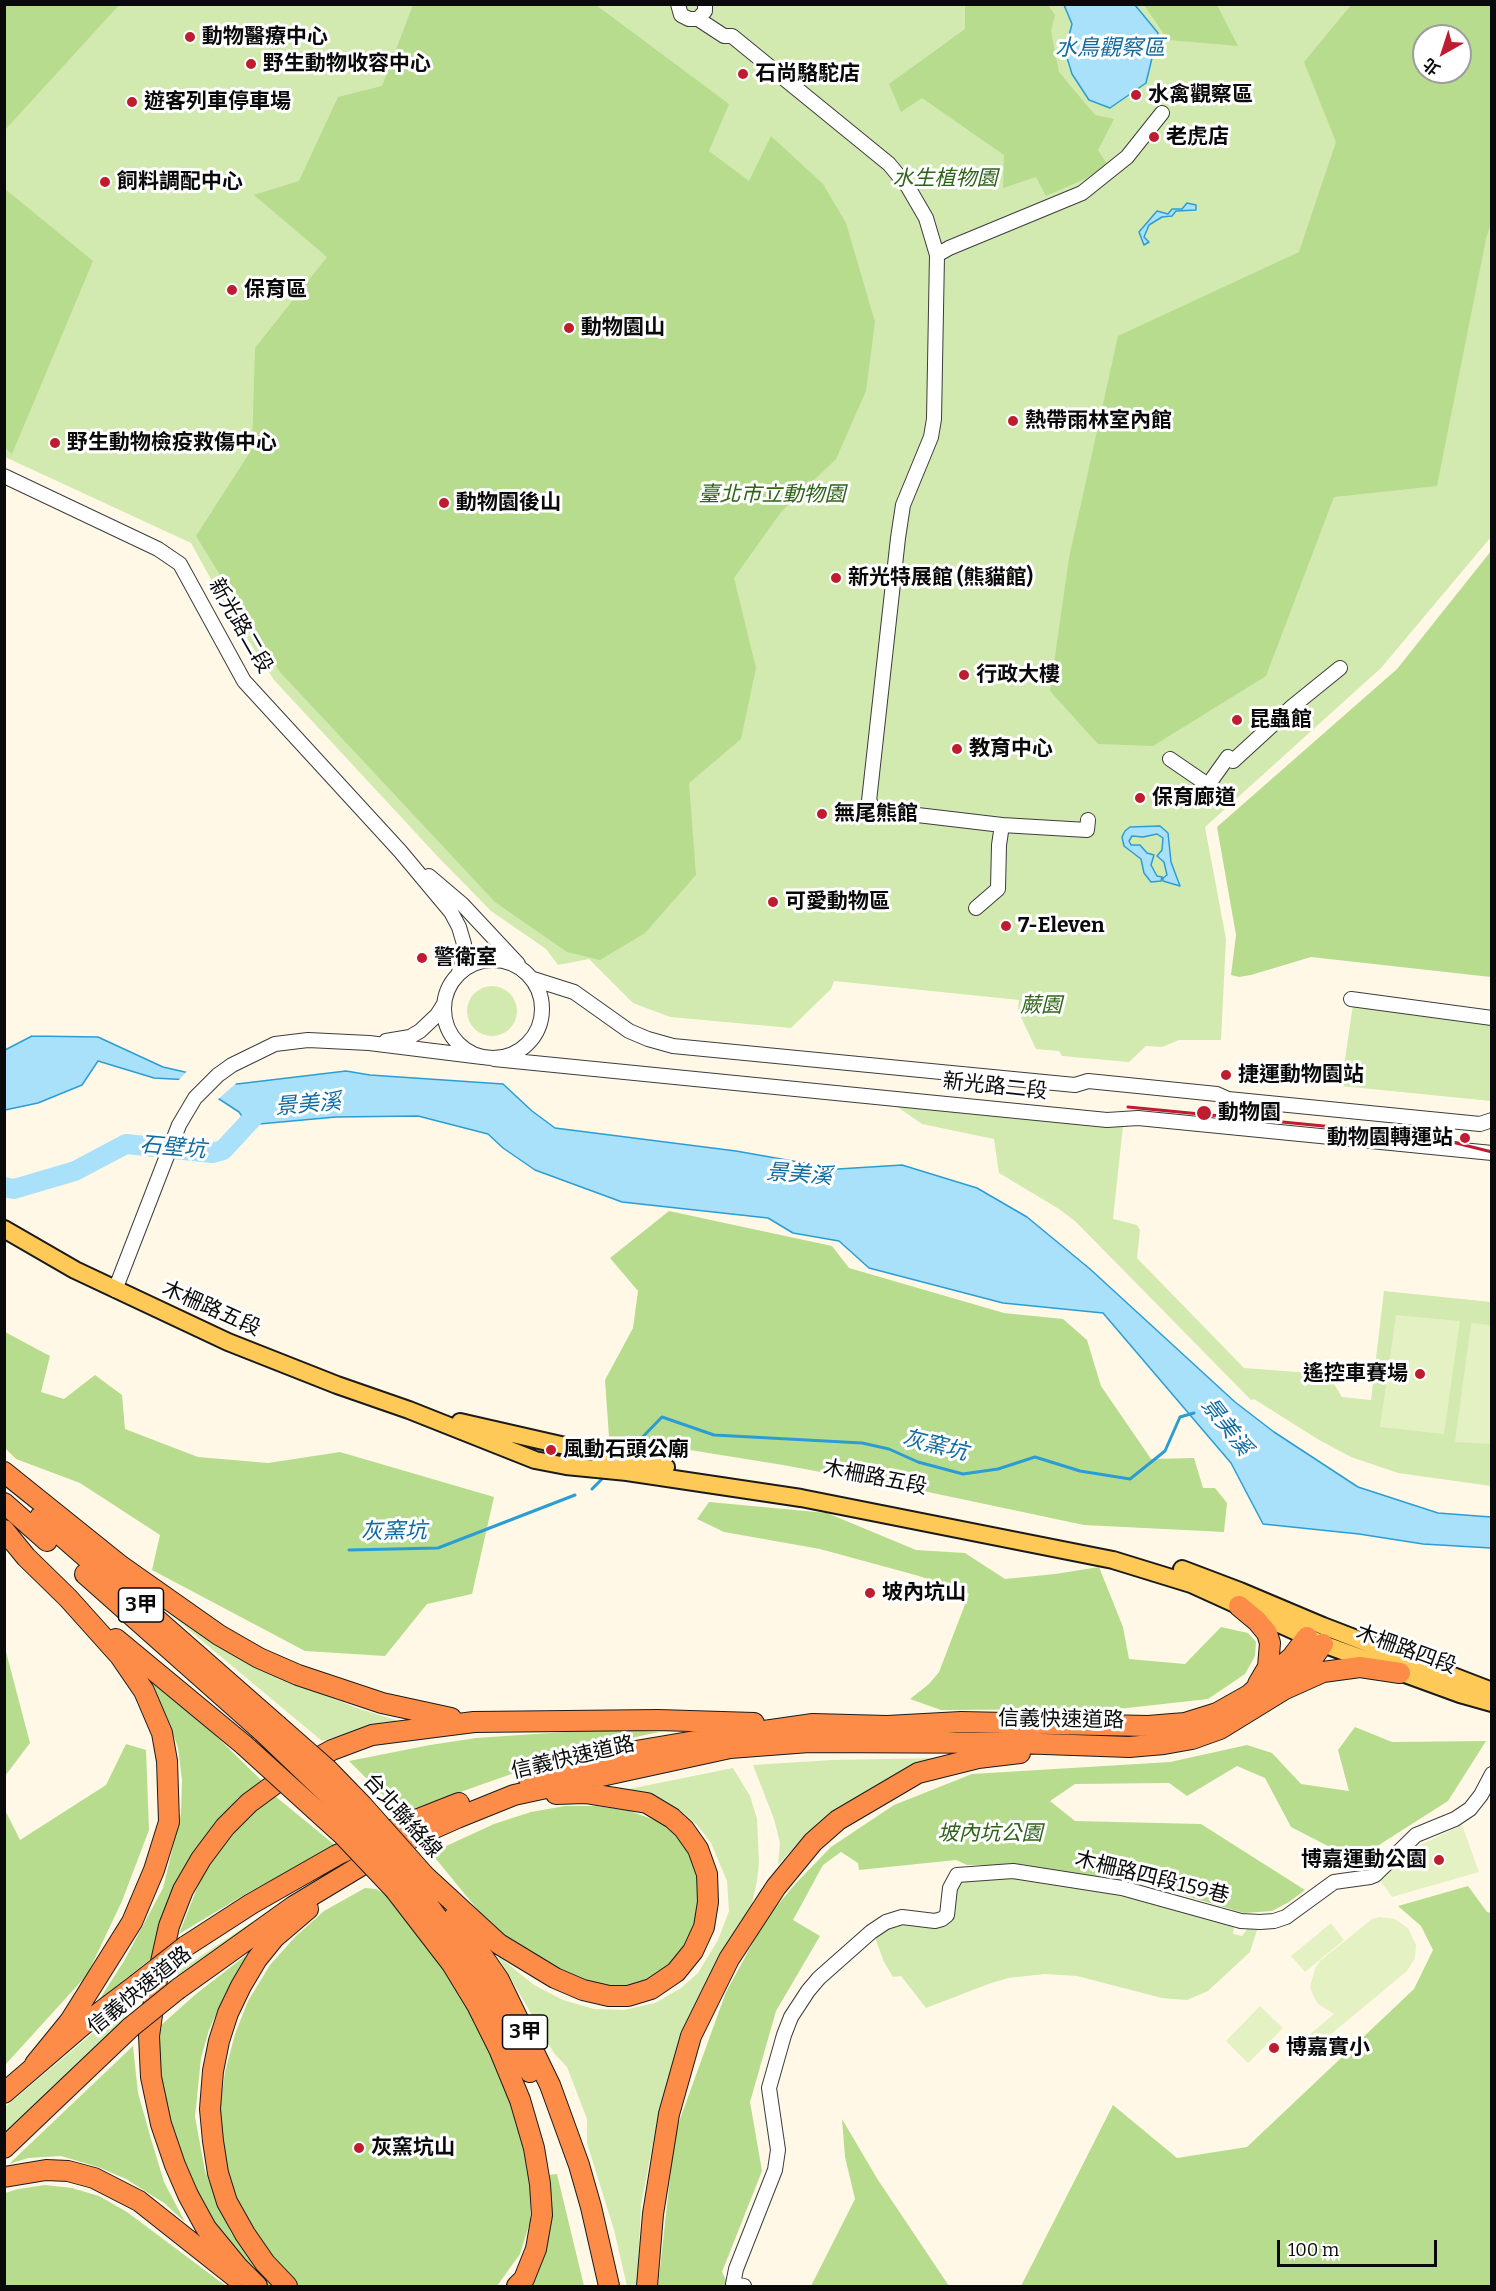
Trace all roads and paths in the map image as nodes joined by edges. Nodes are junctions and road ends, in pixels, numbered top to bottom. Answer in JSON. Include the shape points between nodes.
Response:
{"nodes":[{"id":1,"x":678,"y":4,"type":"edge"},
{"id":2,"x":705,"y":4,"type":"edge"},
{"id":3,"x":698,"y":19,"type":"junction"},
{"id":4,"x":1162,"y":113,"type":"dead end"},
{"id":5,"x":937,"y":255,"type":"junction"},
{"id":6,"x":4,"y":476,"type":"edge"},
{"id":7,"x":1340,"y":668,"type":"dead end"},
{"id":8,"x":1170,"y":759,"type":"dead end"},
{"id":9,"x":1088,"y":820,"type":"dead end"},
{"id":10,"x":1002,"y":825,"type":"junction"},
{"id":11,"x":400,"y":851,"type":"junction"},
{"id":12,"x":976,"y":908,"type":"dead end"},
{"id":13,"x":459,"y":972,"type":"junction"},
{"id":14,"x":529,"y":975,"type":"junction"},
{"id":15,"x":1351,"y":999,"type":"dead end"},
{"id":16,"x":444,"y":1004,"type":"junction"},
{"id":17,"x":1491,"y":1018,"type":"edge"},
{"id":18,"x":369,"y":1043,"type":"junction"},
{"id":19,"x":488,"y":1058,"type":"junction"},
{"id":20,"x":1491,"y":1120,"type":"edge"},
{"id":21,"x":1491,"y":1153,"type":"edge"},
{"id":22,"x":4,"y":1229,"type":"edge"},
{"id":23,"x":115,"y":1290,"type":"junction"},
{"id":24,"x":409,"y":1410,"type":"junction"},
{"id":25,"x":531,"y":1438,"type":"junction"},
{"id":26,"x":517,"y":1454,"type":"junction"},
{"id":27,"x":599,"y":1461,"type":"junction"},
{"id":28,"x":4,"y":1472,"type":"edge"},
{"id":29,"x":4,"y":1486,"type":"edge"},
{"id":30,"x":4,"y":1503,"type":"edge"},
{"id":31,"x":4,"y":1530,"type":"edge"},
{"id":32,"x":68,"y":1598,"type":"junction"},
{"id":33,"x":1239,"y":1606,"type":"junction"},
{"id":34,"x":1317,"y":1636,"type":"junction"},
{"id":35,"x":1400,"y":1673,"type":"junction"},
{"id":36,"x":1491,"y":1691,"type":"edge"},
{"id":37,"x":1253,"y":1701,"type":"junction"},
{"id":38,"x":1491,"y":1703,"type":"edge"},
{"id":39,"x":474,"y":1722,"type":"junction"},
{"id":40,"x":813,"y":1724,"type":"junction"},
{"id":41,"x":270,"y":1728,"type":"junction"},
{"id":42,"x":1088,"y":1745,"type":"junction"},
{"id":43,"x":1491,"y":1774,"type":"edge"},
{"id":44,"x":457,"y":1818,"type":"junction"},
{"id":45,"x":351,"y":1872,"type":"junction"},
{"id":46,"x":410,"y":1883,"type":"junction"},
{"id":47,"x":36,"y":2064,"type":"junction"},
{"id":48,"x":4,"y":2093,"type":"edge"},
{"id":49,"x":4,"y":2148,"type":"edge"},
{"id":50,"x":4,"y":2177,"type":"edge"},
{"id":51,"x":584,"y":2209,"type":"junction"},
{"id":52,"x":248,"y":2286,"type":"edge"},
{"id":53,"x":257,"y":2286,"type":"edge"},
{"id":54,"x":287,"y":2286,"type":"edge"},
{"id":55,"x":517,"y":2286,"type":"edge"},
{"id":56,"x":595,"y":2286,"type":"edge"},
{"id":57,"x":609,"y":2286,"type":"edge"},
{"id":58,"x":646,"y":2286,"type":"edge"},
{"id":59,"x":744,"y":2286,"type":"edge"}],
"edges":[{"from":1,"to":3,"type":"street","via":[[681,15],[689,20]]},
{"from":2,"to":3,"type":"street"},
{"from":3,"to":5,"type":"street","via":[[724,36],[732,36],[889,164],[926,218]]},
{"from":4,"to":5,"type":"street","via":[[1127,157],[1082,193]]},
{"from":5,"to":10,"type":"street","via":[[934,419],[903,505],[869,801],[875,813]]},
{"from":6,"to":11,"type":"street","name":"新光路二段","via":[[158,549],[180,564],[244,681]]},
{"from":7,"to":8,"type":"street","via":[[1233,761],[1228,757],[1209,785]]},
{"from":9,"to":10,"type":"street","via":[[1087,830]]},
{"from":10,"to":12,"type":"street","via":[[999,890]]},
{"from":11,"to":13,"type":"street","name":"新光路二段","via":[[459,927],[464,953]]},
{"from":11,"to":14,"type":"street","name":"新光路二段","via":[[462,904]]},
{"from":13,"to":14,"type":"street","via":[[492,959],[515,964]]},
{"from":13,"to":16,"type":"street"},
{"from":14,"to":19,"type":"street","via":[[542,999],[538,1031],[515,1054]]},
{"from":14,"to":20,"type":"street","name":"新光路二段","via":[[574,992],[628,1031],[673,1046],[1075,1085],[1088,1081],[1217,1094],[1228,1100],[1480,1124]]},
{"from":15,"to":17,"type":"street"},
{"from":16,"to":18,"type":"street","name":"新光路二段","via":[[420,1031]]},
{"from":16,"to":19,"type":"street","via":[[444,1016],[453,1038],[471,1053]]},
{"from":18,"to":19,"type":"street","name":"新光路二段"},
{"from":18,"to":23,"type":"street","name":"新光路二段","via":[[308,1040],[275,1044],[218,1075],[195,1098],[170,1145]]},
{"from":19,"to":21,"type":"street","name":"新光路二段","via":[[1107,1120],[1138,1118]]},
{"from":22,"to":23,"type":"main road","name":"木柵路五段"},
{"from":23,"to":24,"type":"main road","name":"木柵路五段","via":[[228,1342]]},
{"from":24,"to":25,"type":"main road","name":"木柵路五段"},
{"from":24,"to":26,"type":"main road","name":"木柵路五段"},
{"from":25,"to":26,"type":"main road"},
{"from":25,"to":27,"type":"main road","name":"木柵路五段"},
{"from":26,"to":27,"type":"main road","name":"木柵路五段","via":[[549,1463]]},
{"from":27,"to":33,"type":"main road","name":"木柵路五段","via":[[1113,1560],[1180,1580]]},
{"from":27,"to":34,"type":"main road","name":"木柵路五段","via":[[668,1467],[837,1493],[1124,1552],[1194,1573]]},
{"from":28,"to":39,"type":"highway","via":[[121,1566],[219,1635],[259,1658],[382,1703]]},
{"from":29,"to":41,"type":"highway","name":"台北聯絡線","number":"3甲"},
{"from":30,"to":41,"type":"highway","name":"台北聯絡線","number":"3甲"},
{"from":31,"to":32,"type":"highway"},
{"from":32,"to":46,"type":"highway","bridge":true,"via":[[342,1834]]},
{"from":32,"to":47,"type":"highway","via":[[120,1656],[144,1691],[162,1733],[169,1822],[132,1922],[69,2021]]},
{"from":33,"to":34,"type":"main road","name":"木柵路五段"},
{"from":33,"to":37,"type":"highway","via":[[1257,1621],[1270,1642],[1268,1667]]},
{"from":34,"to":35,"type":"main road","name":"木柵路四段"},
{"from":34,"to":36,"type":"main road","name":"木柵路四段"},
{"from":34,"to":37,"type":"highway","via":[[1298,1673]]},
{"from":35,"to":37,"type":"highway","via":[[1360,1667],[1323,1672]]},
{"from":35,"to":38,"type":"main road","name":"木柵路四段"},
{"from":37,"to":40,"type":"highway","name":"信義快速道路","via":[[1185,1723],[1166,1724]]},
{"from":37,"to":42,"type":"highway","name":"信義快速道路","via":[[1220,1729],[1192,1739],[1164,1744]]},
{"from":39,"to":40,"type":"highway","via":[[658,1720]]},
{"from":39,"to":53,"type":"highway","via":[[372,1735],[332,1750],[287,1775],[225,1827],[183,1890],[169,1926],[149,2036],[151,2077],[161,2124],[175,2166],[206,2228]]},
{"from":40,"to":47,"type":"highway","name":"信義快速道路","bridge":true,"via":[[606,1756],[495,1789],[403,1825],[337,1856],[186,1946]]},
{"from":41,"to":46,"type":"highway","name":"台北聯絡線","number":"3甲","bridge":true,"via":[[327,1769],[362,1805]]},
{"from":42,"to":44,"type":"highway","name":"信義快速道路","via":[[809,1742],[730,1748],[514,1795]]},
{"from":42,"to":58,"type":"highway","via":[[978,1758],[918,1773],[838,1820],[813,1842],[753,1920],[691,2036],[669,2114]]},
{"from":43,"to":59,"type":"street","name":"木柵路四段159巷","via":[[1470,1809],[1416,1835],[1375,1875],[1334,1882],[1286,1917],[1274,1921],[1241,1921],[1122,1888],[1013,1871],[957,1875],[950,1888],[947,1915],[942,1919],[902,1917],[871,1932],[808,1991],[784,2035],[769,2088],[778,2150],[775,2170],[736,2269],[733,2283]]},
{"from":44,"to":45,"type":"highway","name":"信義快速道路","via":[[392,1847]]},
{"from":44,"to":46,"type":"highway","via":[[541,1795],[585,1793],[647,1803],[684,1829],[698,1849],[706,1874],[708,1902],[704,1927],[693,1951],[676,1972],[651,1989],[628,1996],[583,1990],[538,1969]]},
{"from":45,"to":49,"type":"highway","name":"信義快速道路","bridge":true,"via":[[250,1935],[178,1989],[131,2027]]},
{"from":45,"to":54,"type":"highway","via":[[274,1938],[257,1959],[228,2013],[213,2072],[213,2142],[227,2202],[265,2263]]},
{"from":46,"to":51,"type":"highway","name":"台北聯絡線","number":"3甲","via":[[459,1921],[499,1980],[563,2120]]},
{"from":46,"to":55,"type":"highway","via":[[499,2049],[534,2148],[542,2215],[536,2249]]},
{"from":47,"to":48,"type":"highway","name":"信義快速道路"},
{"from":50,"to":52,"type":"highway","via":[[46,2170],[94,2178],[139,2201]]},
{"from":51,"to":56,"type":"highway","name":"台北聯絡線","number":"3甲"},
{"from":51,"to":57,"type":"highway","name":"台北聯絡線","number":"3甲"}]}
